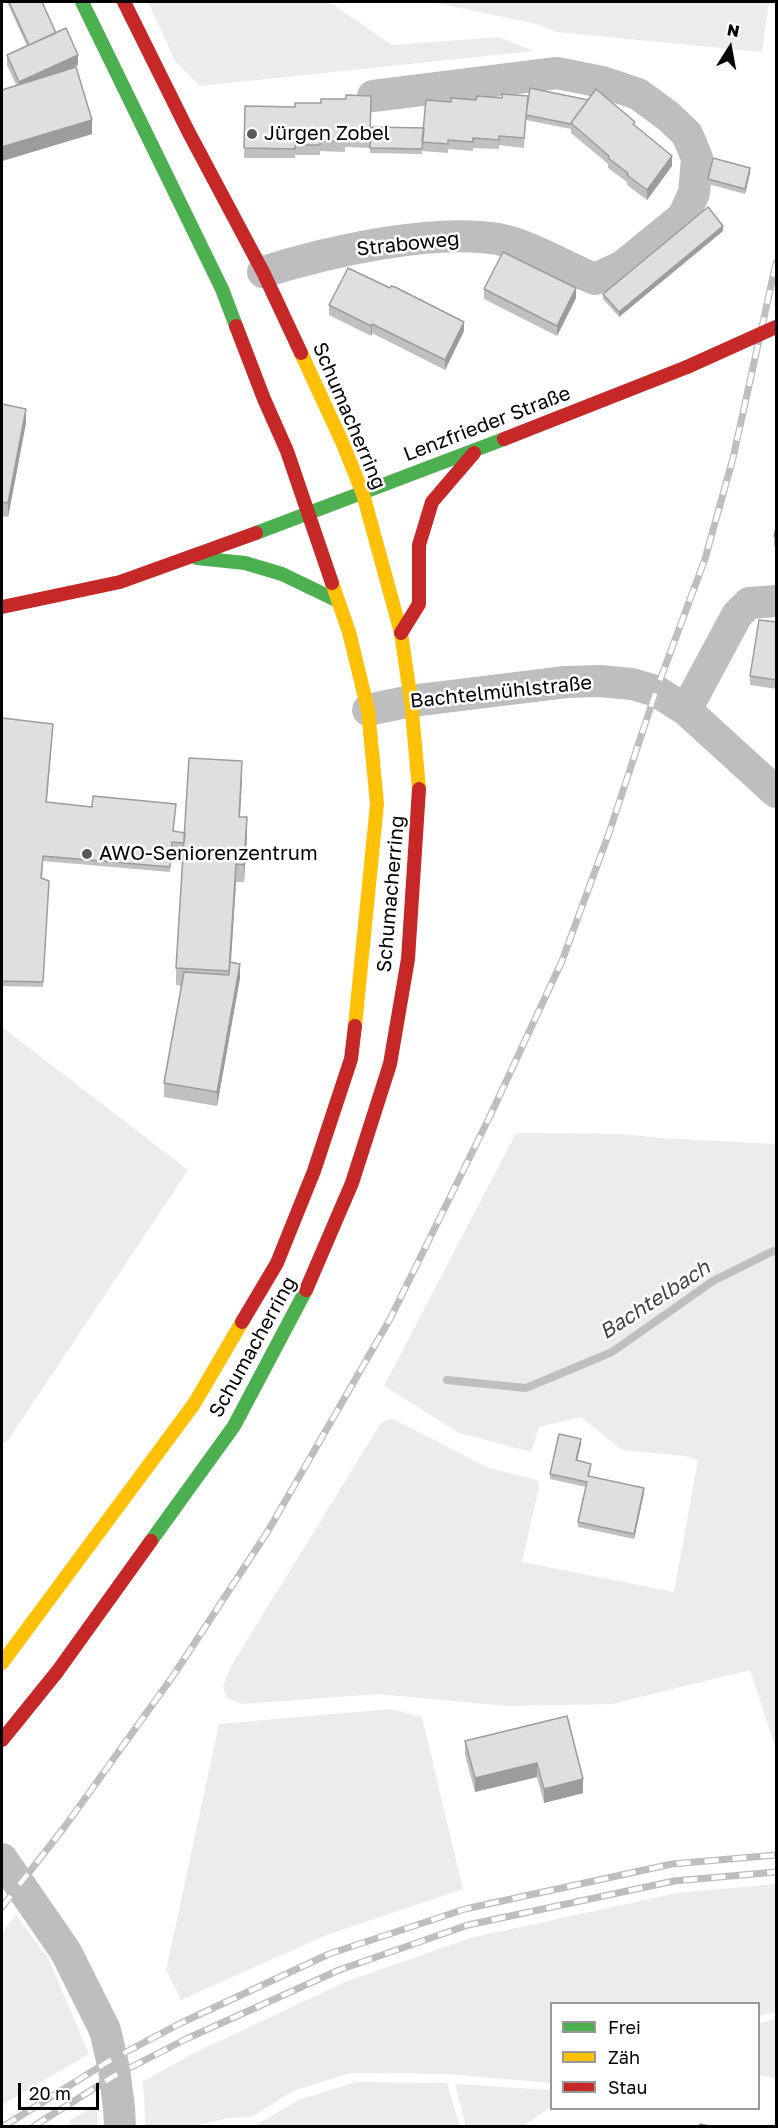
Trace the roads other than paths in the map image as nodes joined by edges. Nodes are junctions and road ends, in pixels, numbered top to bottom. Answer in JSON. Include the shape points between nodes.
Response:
{"nodes":[{"id":1,"x":82,"y":2,"type":"edge"},
{"id":2,"x":124,"y":2,"type":"edge"},
{"id":3,"x":373,"y":96,"type":"edge"},
{"id":4,"x":263,"y":272,"type":"junction"},
{"id":5,"x":777,"y":327,"type":"edge"},
{"id":6,"x":477,"y":450,"type":"junction"},
{"id":7,"x":363,"y":494,"type":"junction"},
{"id":8,"x":309,"y":514,"type":"junction"},
{"id":9,"x":192,"y":557,"type":"junction"},
{"id":10,"x":338,"y":601,"type":"junction"},
{"id":11,"x":777,"y":601,"type":"edge"},
{"id":12,"x":2,"y":607,"type":"edge"},
{"id":13,"x":401,"y":633,"type":"junction"},
{"id":14,"x":411,"y":701,"type":"junction"},
{"id":15,"x":368,"y":710,"type":"junction"},
{"id":16,"x":686,"y":710,"type":"junction"},
{"id":17,"x":777,"y":792,"type":"edge"},
{"id":18,"x":2,"y":1663,"type":"edge"},
{"id":19,"x":2,"y":1740,"type":"edge"},
{"id":20,"x":2,"y":1859,"type":"edge"},
{"id":21,"x":120,"y":2127,"type":"edge"}],
"edges":[{"from":1,"to":8,"type":"main road","name":"Schumacherring","via":[[222,289]]},
{"from":2,"to":4,"type":"main road","name":"Schumacherring"},
{"from":3,"to":4,"type":"street","name":"Straboweg","via":[[557,73],[602,82],[638,94],[687,134],[697,158],[693,193],[683,217],[623,266],[595,279],[538,252],[498,239],[449,236],[379,244]]},
{"from":4,"to":7,"type":"main road","name":"Schumacherring"},
{"from":5,"to":6,"type":"main road","name":"Lenzfrieder Straße","bridge":true},
{"from":6,"to":7,"type":"main road","name":"Lenzfrieder Straße"},
{"from":6,"to":13,"type":"main road","via":[[432,502],[419,545],[418,604]]},
{"from":7,"to":8,"type":"main road","name":"Lenzfrieder Straße"},
{"from":7,"to":13,"type":"main road","name":"Schumacherring"},
{"from":8,"to":9,"type":"main road","name":"Lenzfrieder Straße"},
{"from":8,"to":10,"type":"main road","name":"Schumacherring"},
{"from":9,"to":10,"type":"main road","via":[[245,563],[282,574]]},
{"from":9,"to":12,"type":"main road","name":"Lenzfrieder Straße","via":[[120,582]]},
{"from":10,"to":15,"type":"main road","name":"Schumacherring"},
{"from":11,"to":16,"type":"street","via":[[749,603],[737,615]]},
{"from":13,"to":14,"type":"main road","name":"Schumacherring"},
{"from":14,"to":15,"type":"street","name":"Bachtelmühlstraße"},
{"from":14,"to":16,"type":"street","name":"Bachtelmühlstraße","via":[[600,681],[656,691]]},
{"from":14,"to":19,"type":"main road","name":"Schumacherring","via":[[419,794],[408,959],[390,1064],[352,1183],[314,1275],[234,1426],[57,1672]]},
{"from":15,"to":18,"type":"main road","name":"Schumacherring","via":[[376,804],[351,1059],[314,1171],[277,1263],[194,1404]]},
{"from":16,"to":17,"type":"street","name":"Bachtelmühlstraße"},
{"from":20,"to":21,"type":"street","via":[[66,1952],[105,2030]]}]}
